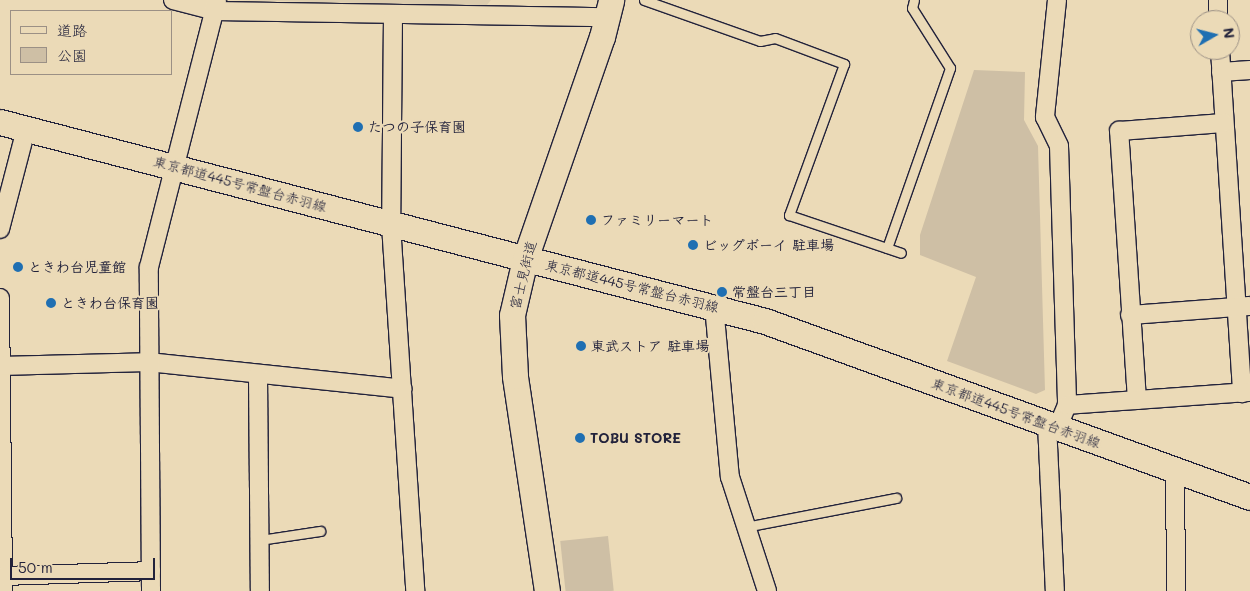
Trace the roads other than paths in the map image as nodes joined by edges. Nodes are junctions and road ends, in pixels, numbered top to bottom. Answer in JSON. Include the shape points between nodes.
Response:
{"nodes":[{"id":1,"x":173,"y":0,"type":"edge"},
{"id":2,"x":644,"y":0,"type":"edge"},
{"id":3,"x":914,"y":0,"type":"edge"},
{"id":4,"x":1057,"y":0,"type":"edge"},
{"id":5,"x":216,"y":6,"type":"edge"},
{"id":6,"x":500,"y":7,"type":"edge"},
{"id":7,"x":609,"y":8,"type":"edge"},
{"id":8,"x":393,"y":16,"type":"junction"},
{"id":9,"x":1220,"y":60,"type":"edge"},
{"id":10,"x":1250,"y":70,"type":"edge"},
{"id":11,"x":1220,"y":72,"type":"junction"},
{"id":12,"x":0,"y":122,"type":"edge"},
{"id":13,"x":1224,"y":123,"type":"junction"},
{"id":14,"x":26,"y":129,"type":"junction"},
{"id":15,"x":175,"y":166,"type":"junction"},
{"id":16,"x":391,"y":224,"type":"junction"},
{"id":17,"x":0,"y":229,"type":"edge"},
{"id":18,"x":887,"y":248,"type":"junction"},
{"id":19,"x":901,"y":253,"type":"dead end"},
{"id":20,"x":525,"y":258,"type":"junction"},
{"id":21,"x":0,"y":298,"type":"edge"},
{"id":22,"x":714,"y":306,"type":"junction"},
{"id":23,"x":1243,"y":307,"type":"edge"},
{"id":24,"x":1130,"y":315,"type":"junction"},
{"id":25,"x":148,"y":362,"type":"junction"},
{"id":26,"x":0,"y":366,"type":"edge"},
{"id":27,"x":258,"y":375,"type":"junction"},
{"id":28,"x":403,"y":389,"type":"junction"},
{"id":29,"x":1246,"y":392,"type":"edge"},
{"id":30,"x":1136,"y":400,"type":"junction"},
{"id":31,"x":1066,"y":405,"type":"junction"},
{"id":32,"x":1052,"y":426,"type":"junction"},
{"id":33,"x":1175,"y":471,"type":"junction"},
{"id":34,"x":1,"y":494,"type":"edge"},
{"id":35,"x":1250,"y":497,"type":"edge"},
{"id":36,"x":896,"y":498,"type":"dead end"},
{"id":37,"x":744,"y":527,"type":"junction"},
{"id":38,"x":320,"y":531,"type":"dead end"},
{"id":39,"x":260,"y":540,"type":"junction"},
{"id":40,"x":151,"y":571,"type":"junction"},
{"id":41,"x":3,"y":583,"type":"edge"},
{"id":42,"x":151,"y":591,"type":"edge"},
{"id":43,"x":260,"y":591,"type":"edge"},
{"id":44,"x":415,"y":591,"type":"edge"},
{"id":45,"x":548,"y":591,"type":"edge"},
{"id":46,"x":767,"y":591,"type":"edge"},
{"id":47,"x":1055,"y":591,"type":"edge"},
{"id":48,"x":1176,"y":591,"type":"edge"}],
"edges":[{"from":1,"to":5,"type":"street"},
{"from":2,"to":18,"type":"lane","via":[[760,41],[775,38],[844,64],[790,215]]},
{"from":3,"to":18,"type":"lane","via":[[912,8],[950,68]]},
{"from":4,"to":31,"type":"street","via":[[1045,117],[1059,146]]},
{"from":5,"to":8,"type":"street"},
{"from":5,"to":15,"type":"street"},
{"from":6,"to":7,"type":"street"},
{"from":6,"to":8,"type":"street"},
{"from":7,"to":20,"type":"main road","name":"富士見街道"},
{"from":8,"to":16,"type":"street"},
{"from":9,"to":11,"type":"street"},
{"from":10,"to":11,"type":"street"},
{"from":11,"to":13,"type":"street"},
{"from":12,"to":14,"type":"main road","name":"東京都道445号常盤台赤羽線"},
{"from":13,"to":23,"type":"street"},
{"from":13,"to":24,"type":"street","via":[[1119,132]]},
{"from":14,"to":15,"type":"main road","name":"東京都道445号常盤台赤羽線"},
{"from":14,"to":17,"type":"street"},
{"from":15,"to":16,"type":"main road","name":"東京都道445号常盤台赤羽線"},
{"from":15,"to":25,"type":"street","via":[[149,267]]},
{"from":16,"to":20,"type":"main road","name":"東京都道445号常盤台赤羽線"},
{"from":16,"to":28,"type":"street"},
{"from":18,"to":19,"type":"lane"},
{"from":20,"to":22,"type":"main road","name":"東京都道445号常盤台赤羽線"},
{"from":20,"to":45,"type":"main road","name":"富士見街道","via":[[512,315],[515,376]]},
{"from":21,"to":26,"type":"street"},
{"from":22,"to":32,"type":"main road","name":"東京都道445号常盤台赤羽線"},
{"from":22,"to":37,"type":"street","via":[[730,477]]},
{"from":23,"to":24,"type":"street"},
{"from":23,"to":29,"type":"street"},
{"from":24,"to":30,"type":"street"},
{"from":25,"to":26,"type":"street"},
{"from":25,"to":27,"type":"street"},
{"from":25,"to":40,"type":"street"},
{"from":26,"to":34,"type":"street"},
{"from":27,"to":28,"type":"street"},
{"from":27,"to":39,"type":"street"},
{"from":28,"to":44,"type":"street"},
{"from":29,"to":30,"type":"street"},
{"from":30,"to":31,"type":"street"},
{"from":31,"to":32,"type":"street"},
{"from":32,"to":33,"type":"main road","name":"東京都道445号常盤台赤羽線"},
{"from":32,"to":47,"type":"street"},
{"from":33,"to":35,"type":"main road","name":"東京都道445号常盤台赤羽線"},
{"from":33,"to":48,"type":"street"},
{"from":34,"to":41,"type":"street"},
{"from":36,"to":37,"type":"lane"},
{"from":37,"to":46,"type":"street"},
{"from":38,"to":39,"type":"lane"},
{"from":39,"to":43,"type":"street"},
{"from":40,"to":41,"type":"street"},
{"from":40,"to":42,"type":"street"}]}
